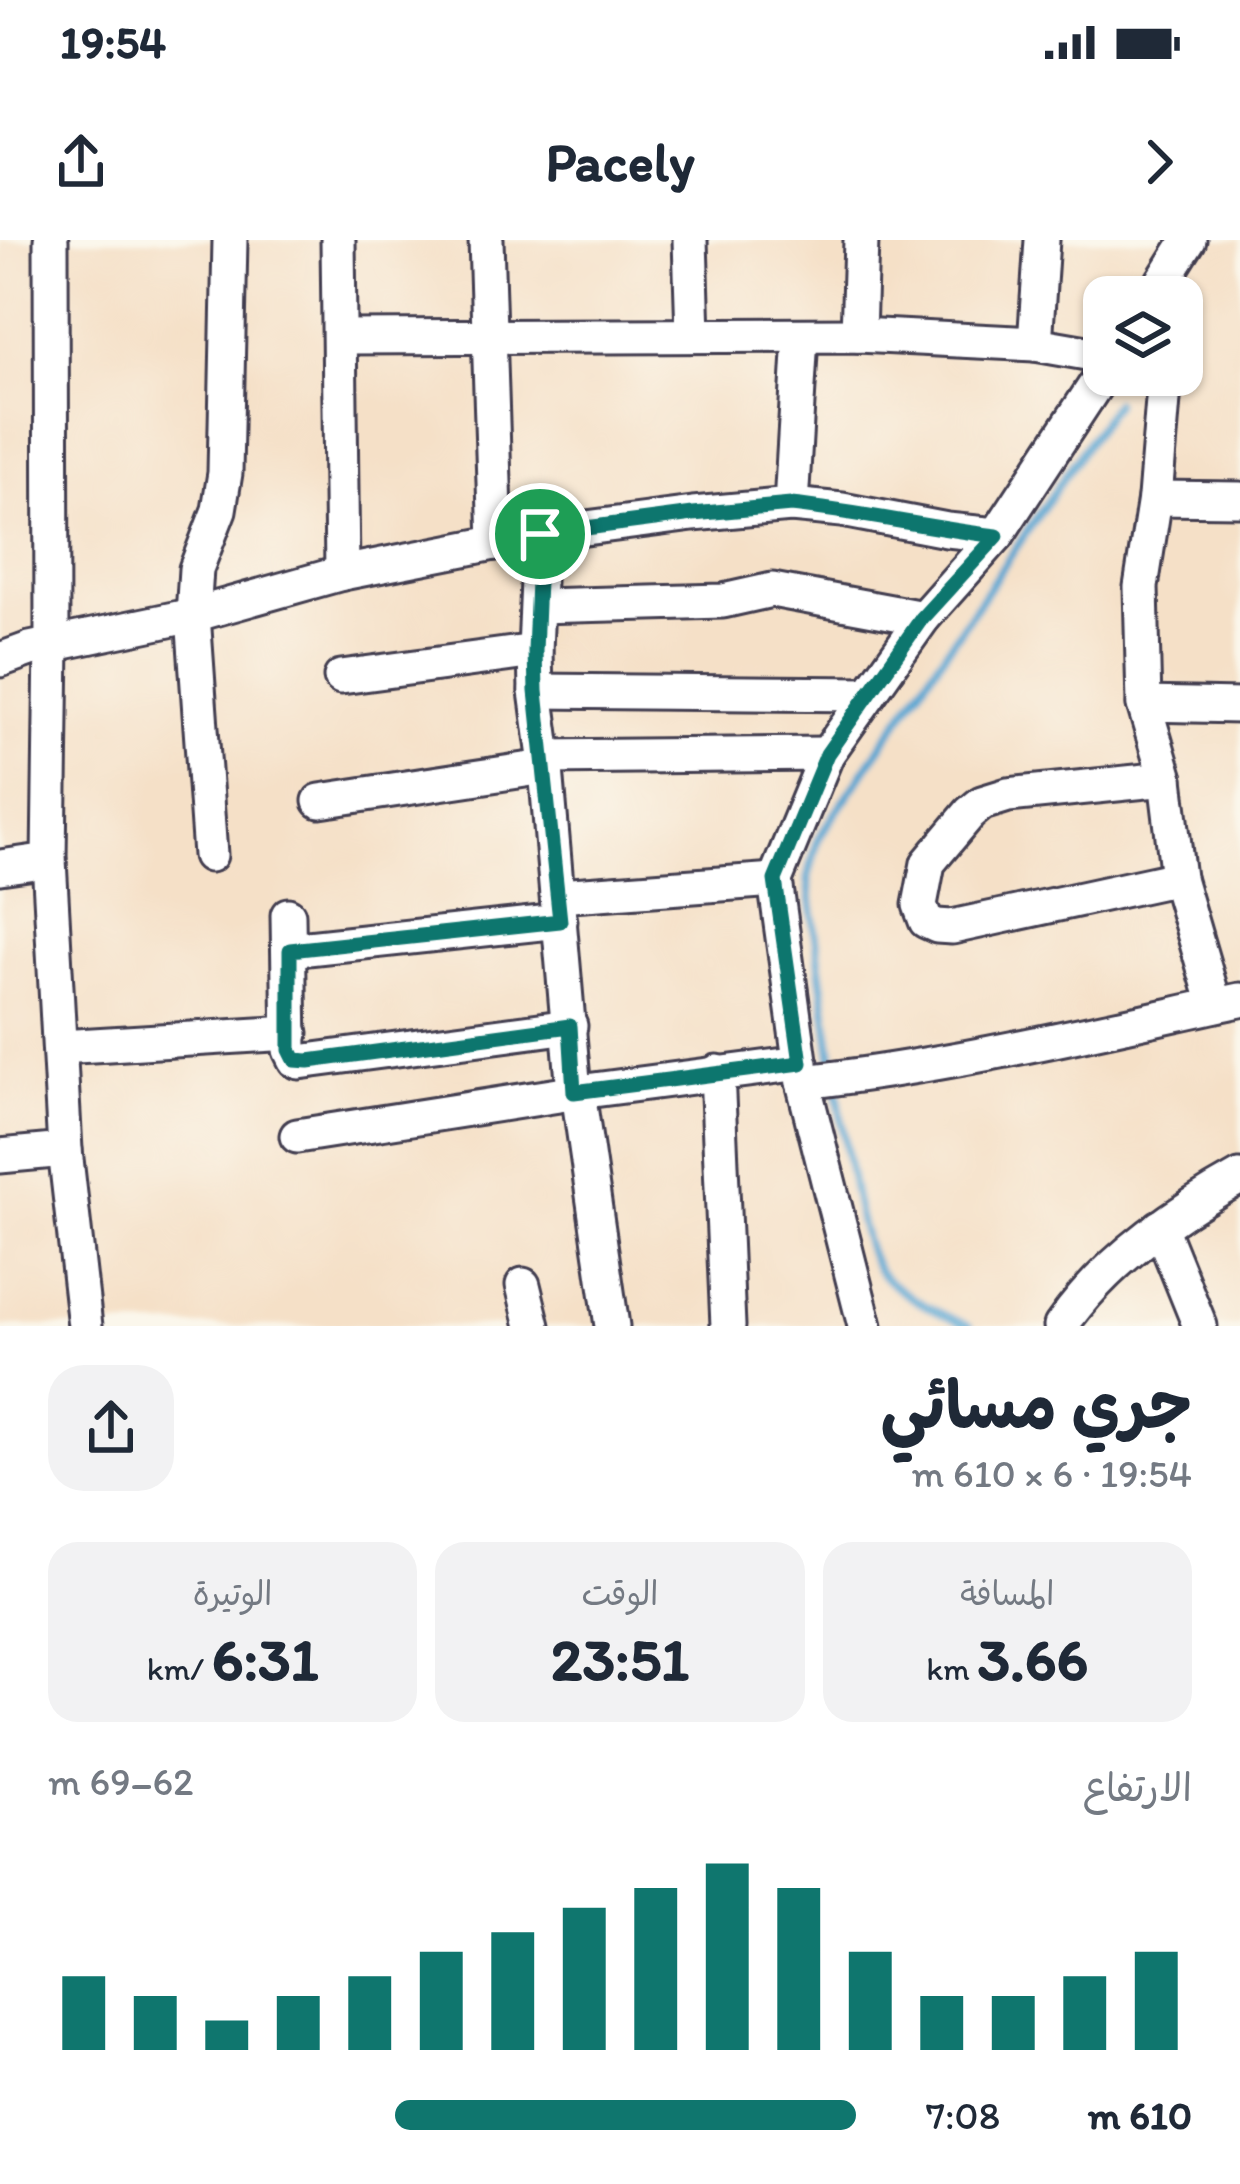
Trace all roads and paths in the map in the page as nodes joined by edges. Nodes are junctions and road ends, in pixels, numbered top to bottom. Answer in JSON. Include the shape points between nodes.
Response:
{"nodes":[{"id":1,"x":51,"y":240,"type":"edge"},
{"id":2,"x":230,"y":240,"type":"edge"},
{"id":3,"x":338,"y":240,"type":"edge"},
{"id":4,"x":486,"y":240,"type":"edge"},
{"id":5,"x":691,"y":240,"type":"edge"},
{"id":6,"x":861,"y":240,"type":"edge"},
{"id":7,"x":1042,"y":240,"type":"edge"},
{"id":8,"x":1189,"y":240,"type":"edge"},
{"id":9,"x":1167,"y":276,"type":"edge"},
{"id":10,"x":693,"y":334,"type":"junction"},
{"id":11,"x":858,"y":335,"type":"junction"},
{"id":12,"x":488,"y":336,"type":"junction"},
{"id":13,"x":801,"y":336,"type":"junction"},
{"id":14,"x":340,"y":337,"type":"junction"},
{"id":15,"x":1036,"y":344,"type":"junction"},
{"id":16,"x":1083,"y":352,"type":"edge"},
{"id":17,"x":1088,"y":396,"type":"edge"},
{"id":18,"x":1163,"y":396,"type":"edge"},
{"id":19,"x":1155,"y":498,"type":"junction"},
{"id":20,"x":1240,"y":499,"type":"edge"},
{"id":21,"x":791,"y":505,"type":"junction"},
{"id":22,"x":540,"y":534,"type":"junction"},
{"id":23,"x":997,"y":536,"type":"junction"},
{"id":24,"x":496,"y":543,"type":"junction"},
{"id":25,"x":342,"y":573,"type":"junction"},
{"id":26,"x":538,"y":606,"type":"junction"},
{"id":27,"x":193,"y":615,"type":"junction"},
{"id":28,"x":922,"y":618,"type":"junction"},
{"id":29,"x":52,"y":644,"type":"junction"},
{"id":30,"x":535,"y":651,"type":"junction"},
{"id":31,"x":0,"y":661,"type":"edge"},
{"id":32,"x":341,"y":677,"type":"dead end"},
{"id":33,"x":536,"y":691,"type":"junction"},
{"id":34,"x":868,"y":694,"type":"junction"},
{"id":35,"x":1144,"y":704,"type":"junction"},
{"id":36,"x":1240,"y":706,"type":"edge"},
{"id":37,"x":827,"y":754,"type":"junction"},
{"id":38,"x":545,"y":762,"type":"junction"},
{"id":39,"x":1166,"y":779,"type":"junction"},
{"id":40,"x":320,"y":802,"type":"dead end"},
{"id":41,"x":210,"y":855,"type":"dead end"},
{"id":42,"x":49,"y":860,"type":"junction"},
{"id":43,"x":0,"y":867,"type":"edge"},
{"id":44,"x":1178,"y":878,"type":"junction"},
{"id":45,"x":775,"y":880,"type":"junction"},
{"id":46,"x":559,"y":908,"type":"junction"},
{"id":47,"x":288,"y":914,"type":"dead end"},
{"id":48,"x":290,"y":950,"type":"junction"},
{"id":49,"x":1228,"y":1003,"type":"edge"},
{"id":50,"x":570,"y":1026,"type":"junction"},
{"id":51,"x":290,"y":1033,"type":"junction"},
{"id":52,"x":60,"y":1047,"type":"junction"},
{"id":53,"x":716,"y":1072,"type":"junction"},
{"id":54,"x":802,"y":1072,"type":"junction"},
{"id":55,"x":576,"y":1092,"type":"junction"},
{"id":56,"x":297,"y":1136,"type":"dead end"},
{"id":57,"x":65,"y":1150,"type":"junction"},
{"id":58,"x":0,"y":1156,"type":"edge"},
{"id":59,"x":1240,"y":1178,"type":"edge"},
{"id":60,"x":1160,"y":1227,"type":"junction"},
{"id":61,"x":523,"y":1286,"type":"dead end"},
{"id":62,"x":85,"y":1326,"type":"edge"},
{"id":63,"x":533,"y":1326,"type":"edge"},
{"id":64,"x":611,"y":1326,"type":"edge"},
{"id":65,"x":728,"y":1326,"type":"edge"},
{"id":66,"x":865,"y":1326,"type":"edge"},
{"id":67,"x":1061,"y":1326,"type":"edge"},
{"id":68,"x":1200,"y":1326,"type":"edge"}],
"edges":[{"from":1,"to":29,"type":"street"},
{"from":2,"to":27,"type":"street","via":[[225,473],[196,569]]},
{"from":3,"to":14,"type":"street"},
{"from":4,"to":12,"type":"street"},
{"from":5,"to":10,"type":"street"},
{"from":6,"to":11,"type":"street"},
{"from":7,"to":15,"type":"street"},
{"from":8,"to":9,"type":"street"},
{"from":10,"to":12,"type":"street"},
{"from":10,"to":13,"type":"street"},
{"from":11,"to":13,"type":"street"},
{"from":11,"to":15,"type":"street"},
{"from":12,"to":14,"type":"street"},
{"from":12,"to":24,"type":"street"},
{"from":13,"to":21,"type":"street"},
{"from":14,"to":25,"type":"street"},
{"from":15,"to":16,"type":"street"},
{"from":17,"to":23,"type":"street"},
{"from":18,"to":19,"type":"street"},
{"from":19,"to":20,"type":"street"},
{"from":19,"to":35,"type":"street","via":[[1141,587]]},
{"from":21,"to":22,"type":"street"},
{"from":21,"to":23,"type":"street"},
{"from":22,"to":24,"type":"street"},
{"from":22,"to":26,"type":"street"},
{"from":23,"to":28,"type":"street"},
{"from":24,"to":25,"type":"street"},
{"from":25,"to":27,"type":"street"},
{"from":26,"to":28,"type":"street","via":[[722,601],[772,590]]},
{"from":26,"to":30,"type":"street"},
{"from":27,"to":29,"type":"street"},
{"from":27,"to":41,"type":"street"},
{"from":28,"to":34,"type":"street"},
{"from":29,"to":31,"type":"street"},
{"from":29,"to":42,"type":"street"},
{"from":30,"to":32,"type":"street"},
{"from":30,"to":33,"type":"street"},
{"from":33,"to":34,"type":"street"},
{"from":33,"to":38,"type":"street"},
{"from":34,"to":37,"type":"street"},
{"from":35,"to":36,"type":"street"},
{"from":35,"to":39,"type":"street"},
{"from":37,"to":38,"type":"street"},
{"from":37,"to":45,"type":"street"},
{"from":38,"to":40,"type":"street"},
{"from":38,"to":46,"type":"street"},
{"from":39,"to":44,"type":"street"},
{"from":39,"to":44,"type":"street","via":[[982,803],[928,863],[920,905],[926,921],[952,927]]},
{"from":42,"to":43,"type":"street"},
{"from":42,"to":52,"type":"street"},
{"from":44,"to":49,"type":"street"},
{"from":45,"to":46,"type":"street"},
{"from":45,"to":54,"type":"street"},
{"from":46,"to":48,"type":"street"},
{"from":46,"to":50,"type":"street"},
{"from":47,"to":48,"type":"street"},
{"from":48,"to":51,"type":"street"},
{"from":49,"to":54,"type":"street","via":[[848,1077]]},
{"from":50,"to":51,"type":"street","via":[[299,1062]]},
{"from":50,"to":55,"type":"street"},
{"from":51,"to":52,"type":"street"},
{"from":52,"to":57,"type":"street"},
{"from":53,"to":54,"type":"street"},
{"from":53,"to":55,"type":"street"},
{"from":53,"to":65,"type":"street"},
{"from":54,"to":66,"type":"street"},
{"from":55,"to":56,"type":"street"},
{"from":55,"to":64,"type":"street"},
{"from":57,"to":58,"type":"street"},
{"from":57,"to":62,"type":"street"},
{"from":59,"to":60,"type":"street"},
{"from":60,"to":67,"type":"street"},
{"from":60,"to":68,"type":"street"},
{"from":61,"to":63,"type":"street"}]}
